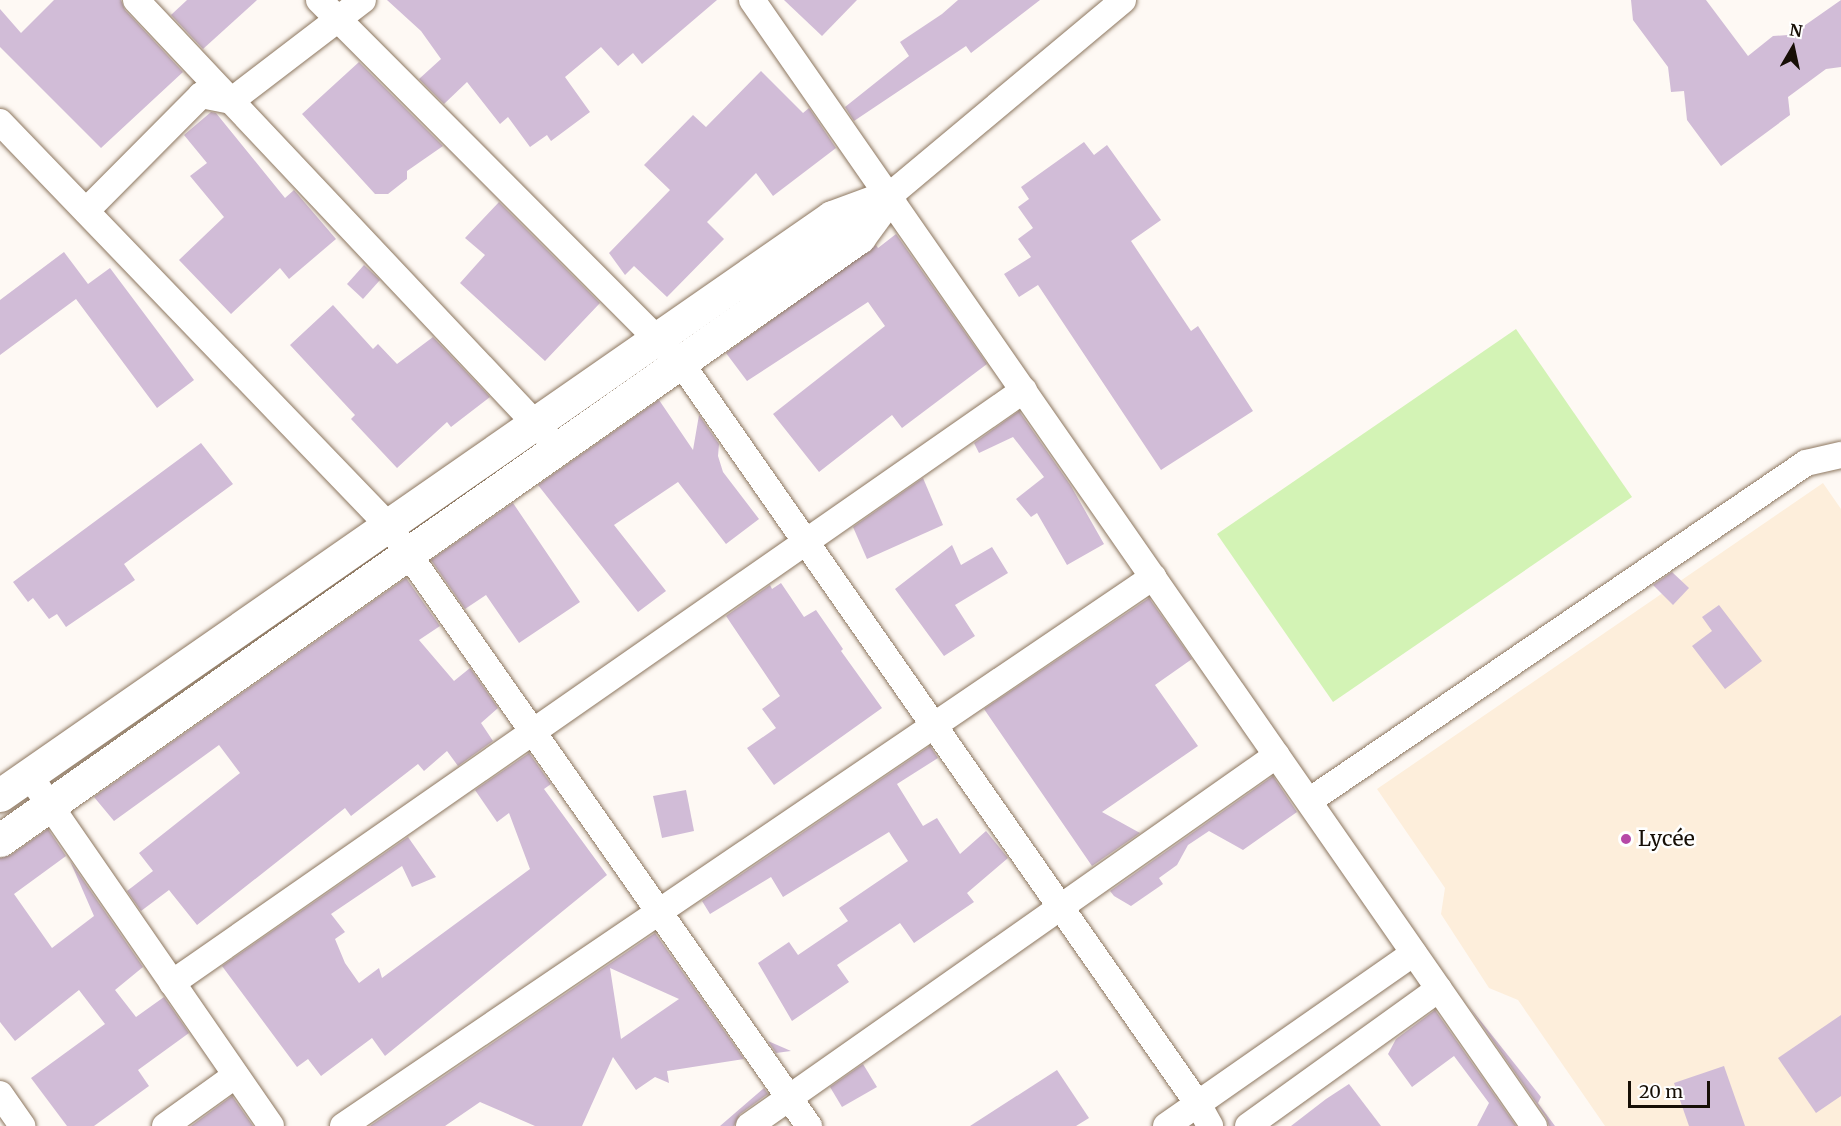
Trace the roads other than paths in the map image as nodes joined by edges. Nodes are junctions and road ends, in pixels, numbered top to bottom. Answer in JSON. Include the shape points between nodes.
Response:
{"nodes":[{"id":1,"x":136,"y":0,"type":"edge"},
{"id":2,"x":319,"y":0,"type":"edge"},
{"id":3,"x":363,"y":0,"type":"edge"},
{"id":4,"x":752,"y":0,"type":"edge"},
{"id":5,"x":1123,"y":0,"type":"edge"},
{"id":6,"x":337,"y":21,"type":"junction"},
{"id":7,"x":231,"y":101,"type":"junction"},
{"id":8,"x":0,"y":122,"type":"edge"},
{"id":9,"x":889,"y":196,"type":"junction"},
{"id":10,"x":86,"y":211,"type":"junction"},
{"id":11,"x":657,"y":338,"type":"junction"},
{"id":12,"x":681,"y":363,"type":"junction"},
{"id":13,"x":1024,"y":390,"type":"junction"},
{"id":14,"x":535,"y":423,"type":"junction"},
{"id":15,"x":559,"y":448,"type":"junction"},
{"id":16,"x":1841,"y":455,"type":"edge"},
{"id":17,"x":388,"y":525,"type":"junction"},
{"id":18,"x":806,"y":542,"type":"junction"},
{"id":19,"x":407,"y":555,"type":"junction"},
{"id":20,"x":1153,"y":577,"type":"junction"},
{"id":21,"x":934,"y":725,"type":"junction"},
{"id":22,"x":532,"y":733,"type":"junction"},
{"id":23,"x":1277,"y":755,"type":"junction"},
{"id":24,"x":29,"y":775,"type":"junction"},
{"id":25,"x":0,"y":795,"type":"edge"},
{"id":26,"x":1309,"y":801,"type":"junction"},
{"id":27,"x":49,"y":806,"type":"junction"},
{"id":28,"x":0,"y":840,"type":"edge"},
{"id":29,"x":1060,"y":907,"type":"junction"},
{"id":30,"x":659,"y":912,"type":"junction"},
{"id":31,"x":1414,"y":953,"type":"junction"},
{"id":32,"x":172,"y":983,"type":"junction"},
{"id":33,"x":1439,"y":989,"type":"junction"},
{"id":34,"x":236,"y":1075,"type":"junction"},
{"id":35,"x":0,"y":1094,"type":"edge"},
{"id":36,"x":789,"y":1098,"type":"junction"},
{"id":37,"x":1198,"y":1104,"type":"junction"},
{"id":38,"x":22,"y":1126,"type":"edge"},
{"id":39,"x":165,"y":1126,"type":"edge"},
{"id":40,"x":271,"y":1126,"type":"edge"},
{"id":41,"x":343,"y":1126,"type":"edge"},
{"id":42,"x":749,"y":1126,"type":"edge"},
{"id":43,"x":809,"y":1126,"type":"edge"},
{"id":44,"x":1166,"y":1126,"type":"edge"},
{"id":45,"x":1210,"y":1126,"type":"edge"},
{"id":46,"x":1248,"y":1126,"type":"edge"},
{"id":47,"x":1534,"y":1126,"type":"edge"}],
"edges":[{"from":1,"to":7,"type":"street"},
{"from":2,"to":6,"type":"street"},
{"from":3,"to":6,"type":"street"},
{"from":4,"to":9,"type":"street"},
{"from":5,"to":9,"type":"street"},
{"from":6,"to":7,"type":"street"},
{"from":6,"to":11,"type":"street"},
{"from":7,"to":10,"type":"street","via":[[201,95]]},
{"from":7,"to":14,"type":"street"},
{"from":8,"to":10,"type":"street"},
{"from":9,"to":11,"type":"main road","via":[[832,217]]},
{"from":9,"to":12,"type":"main road","via":[[859,237]]},
{"from":9,"to":13,"type":"street"},
{"from":10,"to":17,"type":"street"},
{"from":11,"to":12,"type":"street"},
{"from":11,"to":14,"type":"main road"},
{"from":12,"to":15,"type":"main road"},
{"from":12,"to":18,"type":"street"},
{"from":13,"to":18,"type":"street"},
{"from":13,"to":20,"type":"street"},
{"from":14,"to":15,"type":"street"},
{"from":14,"to":17,"type":"main road"},
{"from":15,"to":19,"type":"main road"},
{"from":16,"to":26,"type":"street","via":[[1806,463]]},
{"from":17,"to":19,"type":"street"},
{"from":17,"to":24,"type":"main road"},
{"from":18,"to":21,"type":"street"},
{"from":18,"to":22,"type":"street"},
{"from":19,"to":22,"type":"street"},
{"from":19,"to":27,"type":"main road"},
{"from":20,"to":21,"type":"street"},
{"from":20,"to":23,"type":"street"},
{"from":21,"to":29,"type":"street"},
{"from":21,"to":30,"type":"street"},
{"from":22,"to":30,"type":"street"},
{"from":22,"to":32,"type":"street"},
{"from":23,"to":26,"type":"street"},
{"from":23,"to":29,"type":"street"},
{"from":24,"to":25,"type":"main road"},
{"from":24,"to":27,"type":"street"},
{"from":26,"to":31,"type":"street"},
{"from":27,"to":28,"type":"main road"},
{"from":27,"to":32,"type":"street"},
{"from":29,"to":36,"type":"street"},
{"from":29,"to":37,"type":"street"},
{"from":30,"to":36,"type":"street"},
{"from":30,"to":41,"type":"street"},
{"from":31,"to":33,"type":"street"},
{"from":31,"to":37,"type":"street"},
{"from":32,"to":34,"type":"street"},
{"from":33,"to":46,"type":"street"},
{"from":33,"to":47,"type":"street"},
{"from":34,"to":39,"type":"street"},
{"from":34,"to":40,"type":"street"},
{"from":35,"to":38,"type":"street"},
{"from":36,"to":42,"type":"street"},
{"from":36,"to":43,"type":"street"},
{"from":37,"to":44,"type":"street"},
{"from":37,"to":45,"type":"street"}]}
